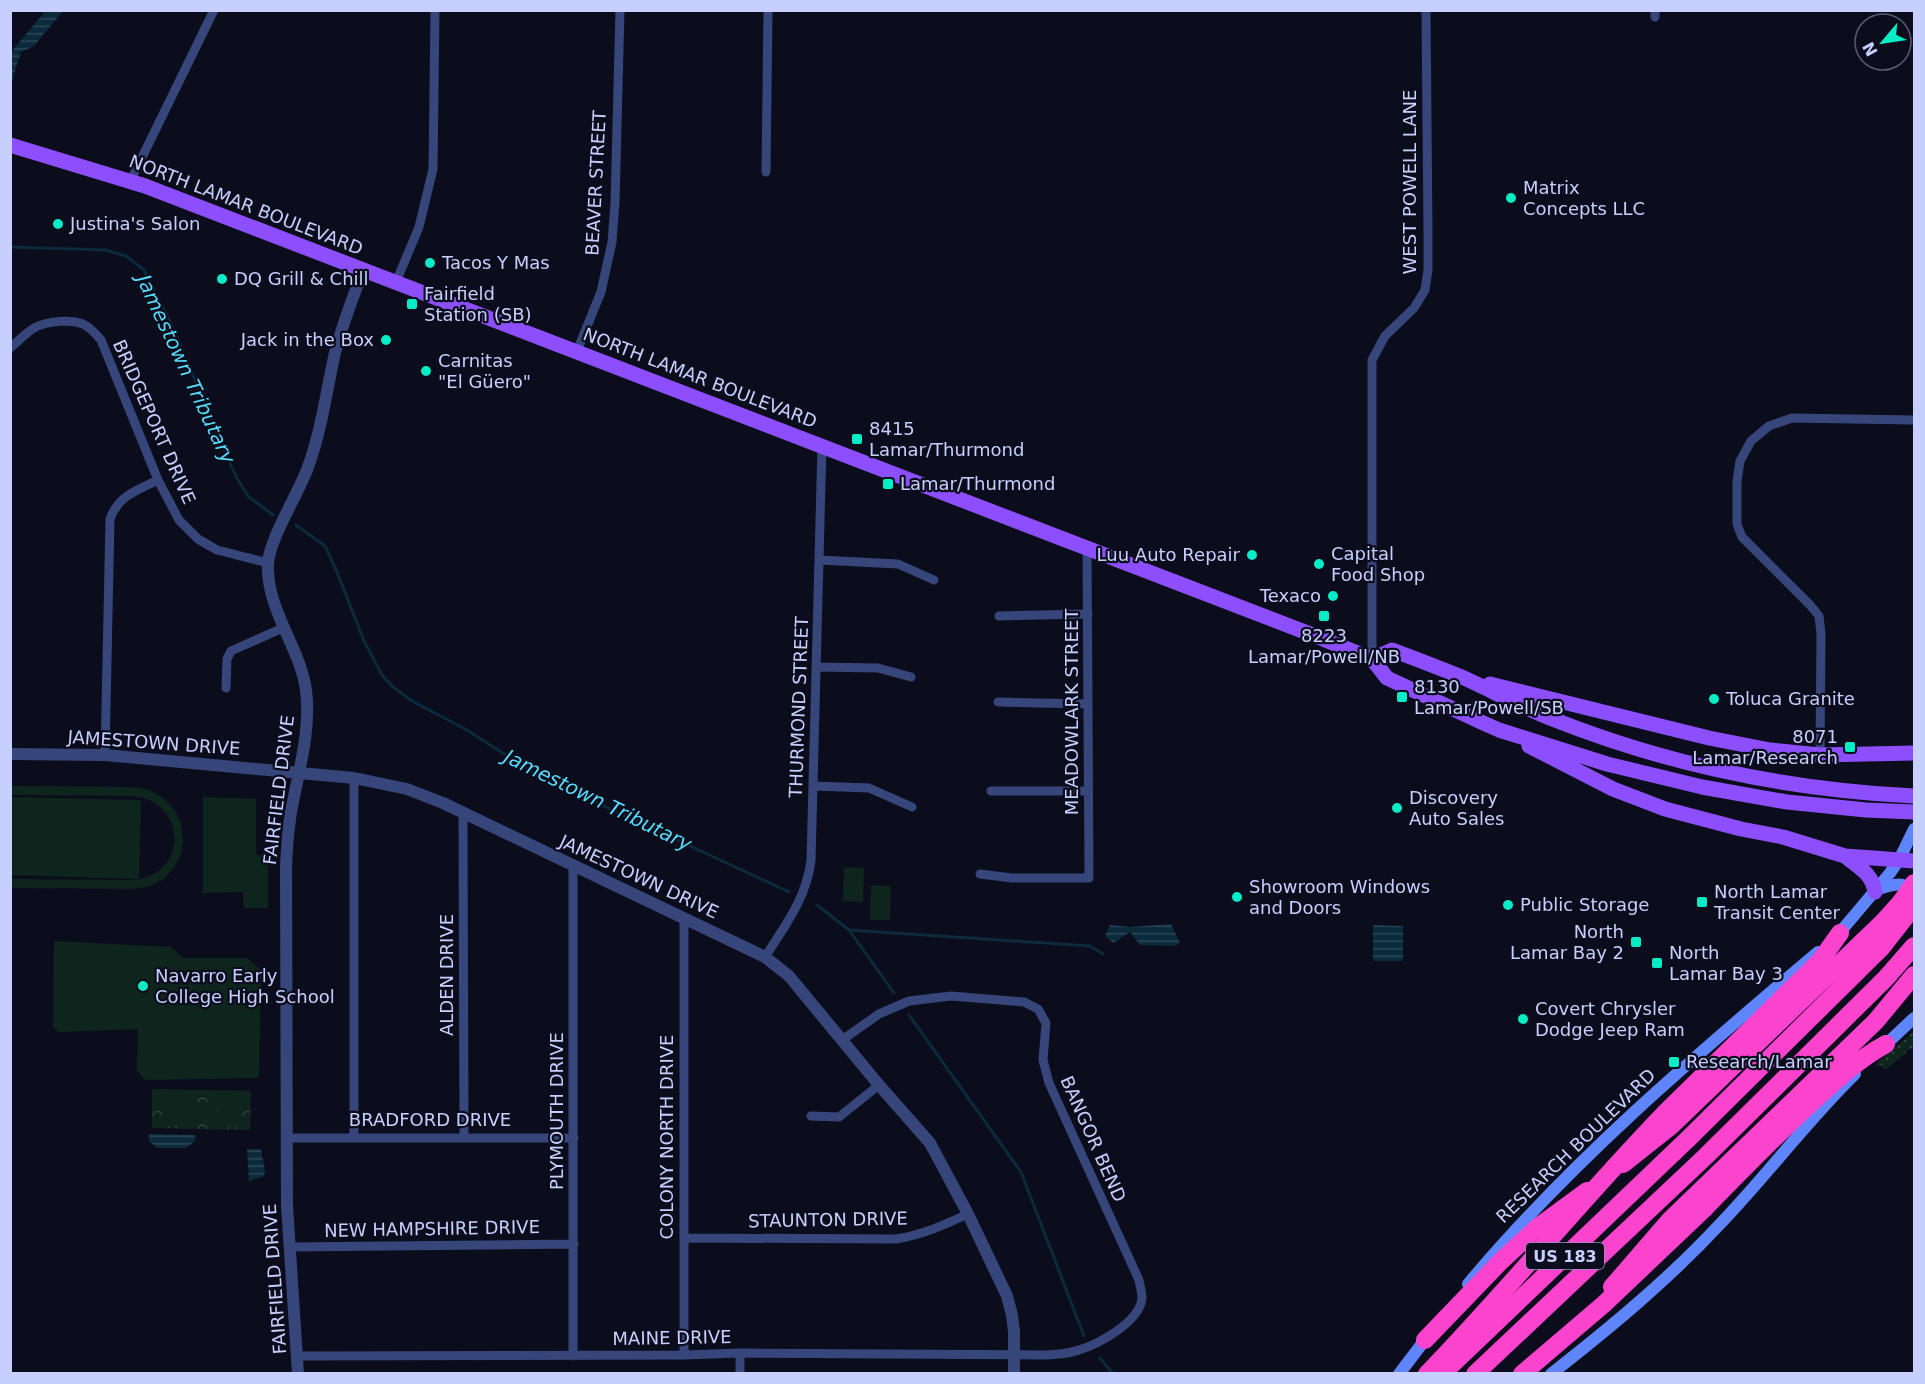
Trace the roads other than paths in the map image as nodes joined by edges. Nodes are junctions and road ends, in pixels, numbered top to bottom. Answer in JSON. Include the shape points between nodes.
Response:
{"nodes":[{"id":1,"x":214,"y":10,"type":"edge"},
{"id":2,"x":435,"y":10,"type":"edge"},
{"id":3,"x":620,"y":10,"type":"edge"},
{"id":4,"x":768,"y":10,"type":"edge"},
{"id":5,"x":1426,"y":10,"type":"edge"},
{"id":6,"x":10,"y":145,"type":"edge"},
{"id":7,"x":766,"y":172,"type":"dead end"},
{"id":8,"x":130,"y":182,"type":"junction"},
{"id":9,"x":363,"y":270,"type":"junction"},
{"id":10,"x":396,"y":282,"type":"junction"},
{"id":11,"x":10,"y":348,"type":"edge"},
{"id":12,"x":576,"y":351,"type":"junction"},
{"id":13,"x":1914,"y":420,"type":"edge"},
{"id":14,"x":822,"y":446,"type":"junction"},
{"id":15,"x":158,"y":480,"type":"junction"},
{"id":16,"x":1087,"y":547,"type":"junction"},
{"id":17,"x":820,"y":560,"type":"junction"},
{"id":18,"x":268,"y":562,"type":"junction"},
{"id":19,"x":934,"y":580,"type":"dead end"},
{"id":20,"x":1088,"y":614,"type":"junction"},
{"id":21,"x":999,"y":616,"type":"dead end"},
{"id":22,"x":285,"y":627,"type":"junction"},
{"id":23,"x":1372,"y":658,"type":"junction"},
{"id":24,"x":817,"y":667,"type":"junction"},
{"id":25,"x":911,"y":677,"type":"dead end"},
{"id":26,"x":1464,"y":678,"type":"junction"},
{"id":27,"x":226,"y":688,"type":"dead end"},
{"id":28,"x":998,"y":702,"type":"dead end"},
{"id":29,"x":1087,"y":704,"type":"junction"},
{"id":30,"x":1499,"y":730,"type":"junction"},
{"id":31,"x":1914,"y":753,"type":"edge"},
{"id":32,"x":10,"y":754,"type":"edge"},
{"id":33,"x":105,"y":755,"type":"junction"},
{"id":34,"x":1820,"y":755,"type":"junction"},
{"id":35,"x":301,"y":773,"type":"junction"},
{"id":36,"x":354,"y":778,"type":"junction"},
{"id":37,"x":813,"y":786,"type":"junction"},
{"id":38,"x":991,"y":791,"type":"dead end"},
{"id":39,"x":1088,"y":791,"type":"junction"},
{"id":40,"x":1914,"y":796,"type":"edge"},
{"id":41,"x":912,"y":807,"type":"dead end"},
{"id":42,"x":1914,"y":812,"type":"edge"},
{"id":43,"x":464,"y":813,"type":"junction"},
{"id":44,"x":1913,"y":833,"type":"edge"},
{"id":45,"x":1845,"y":855,"type":"junction"},
{"id":46,"x":1907,"y":861,"type":"edge"},
{"id":47,"x":573,"y":867,"type":"junction"},
{"id":48,"x":980,"y":874,"type":"dead end"},
{"id":49,"x":1914,"y":883,"type":"edge"},
{"id":50,"x":1876,"y":890,"type":"junction"},
{"id":51,"x":1911,"y":902,"type":"edge"},
{"id":52,"x":684,"y":918,"type":"junction"},
{"id":53,"x":1840,"y":933,"type":"junction"},
{"id":54,"x":1914,"y":946,"type":"edge"},
{"id":55,"x":765,"y":957,"type":"junction"},
{"id":56,"x":1914,"y":975,"type":"edge"},
{"id":57,"x":1914,"y":1018,"type":"edge"},
{"id":58,"x":842,"y":1040,"type":"junction"},
{"id":59,"x":1886,"y":1044,"type":"junction"},
{"id":60,"x":879,"y":1085,"type":"junction"},
{"id":61,"x":811,"y":1116,"type":"dead end"},
{"id":62,"x":354,"y":1136,"type":"junction"},
{"id":63,"x":464,"y":1136,"type":"junction"},
{"id":64,"x":287,"y":1138,"type":"junction"},
{"id":65,"x":574,"y":1138,"type":"junction"},
{"id":66,"x":968,"y":1214,"type":"junction"},
{"id":67,"x":684,"y":1238,"type":"junction"},
{"id":68,"x":574,"y":1244,"type":"junction"},
{"id":69,"x":290,"y":1247,"type":"junction"},
{"id":70,"x":1425,"y":1340,"type":"junction"},
{"id":71,"x":740,"y":1353,"type":"junction"},
{"id":72,"x":684,"y":1355,"type":"junction"},
{"id":73,"x":1047,"y":1355,"type":"joint"},
{"id":74,"x":298,"y":1356,"type":"junction"},
{"id":75,"x":573,"y":1356,"type":"junction"},
{"id":76,"x":1014,"y":1356,"type":"junction"},
{"id":77,"x":298,"y":1374,"type":"edge"},
{"id":78,"x":740,"y":1374,"type":"edge"},
{"id":79,"x":1014,"y":1374,"type":"edge"},
{"id":80,"x":1399,"y":1374,"type":"edge"},
{"id":81,"x":1427,"y":1374,"type":"edge"},
{"id":82,"x":1442,"y":1374,"type":"edge"},
{"id":83,"x":1475,"y":1374,"type":"edge"},
{"id":84,"x":1522,"y":1374,"type":"edge"},
{"id":85,"x":1536,"y":1374,"type":"edge"},
{"id":86,"x":1551,"y":1374,"type":"edge"}],
"edges":[{"from":1,"to":8,"type":"street"},
{"from":2,"to":10,"type":"street","via":[[433,169],[419,227]]},
{"from":3,"to":12,"type":"street","name":"BEAVER STREET","via":[[612,242],[601,291]]},
{"from":4,"to":7,"type":"street"},
{"from":5,"to":23,"type":"street","name":"WEST POWELL LANE","via":[[1425,290],[1414,308],[1384,336],[1372,360]]},
{"from":6,"to":8,"type":"main road","name":"NORTH LAMAR BOULEVARD"},
{"from":8,"to":9,"type":"main road","name":"NORTH LAMAR BOULEVARD"},
{"from":9,"to":10,"type":"main road","name":"NORTH LAMAR BOULEVARD"},
{"from":9,"to":18,"type":"street","name":"FAIRFIELD DRIVE","via":[[337,345],[309,467]]},
{"from":10,"to":12,"type":"main road","name":"NORTH LAMAR BOULEVARD"},
{"from":11,"to":15,"type":"street","name":"BRIDGEPORT DRIVE","via":[[34,328],[51,323],[83,324],[93,331],[101,340]]},
{"from":12,"to":14,"type":"main road","name":"NORTH LAMAR BOULEVARD"},
{"from":13,"to":34,"type":"street","via":[[1792,418],[1769,426],[1751,441],[1740,461],[1737,524],[1742,537],[1818,616]]},
{"from":14,"to":16,"type":"main road","name":"NORTH LAMAR BOULEVARD"},
{"from":14,"to":17,"type":"street","name":"THURMOND STREET"},
{"from":15,"to":18,"type":"street","name":"BRIDGEPORT DRIVE","via":[[179,520],[198,539],[217,550]]},
{"from":15,"to":33,"type":"street","via":[[126,496],[110,519]]},
{"from":16,"to":20,"type":"street","name":"MEADOWLARK STREET"},
{"from":16,"to":23,"type":"main road","name":"NORTH LAMAR BOULEVARD"},
{"from":17,"to":19,"type":"street","via":[[898,564]]},
{"from":17,"to":24,"type":"street","name":"THURMOND STREET"},
{"from":18,"to":22,"type":"street","name":"FAIRFIELD DRIVE","via":[[272,595]]},
{"from":20,"to":21,"type":"street"},
{"from":20,"to":29,"type":"street","name":"MEADOWLARK STREET"},
{"from":22,"to":27,"type":"street","via":[[231,651]]},
{"from":22,"to":35,"type":"street","name":"FAIRFIELD DRIVE","via":[[306,690]]},
{"from":23,"to":26,"type":"main road","via":[[1392,650]]},
{"from":23,"to":30,"type":"main road","name":"NORTH LAMAR BOULEVARD","via":[[1387,678]]},
{"from":24,"to":25,"type":"street","via":[[878,668]]},
{"from":24,"to":37,"type":"street","name":"THURMOND STREET"},
{"from":26,"to":34,"type":"main road","via":[[1709,738]]},
{"from":26,"to":40,"type":"main road","via":[[1528,710],[1674,759],[1791,783]]},
{"from":28,"to":29,"type":"street"},
{"from":29,"to":39,"type":"street","name":"MEADOWLARK STREET"},
{"from":30,"to":42,"type":"main road","name":"NORTH LAMAR BOULEVARD","via":[[1637,772],[1732,794],[1812,805]]},
{"from":30,"to":45,"type":"main road","via":[[1642,801]]},
{"from":31,"to":34,"type":"main road"},
{"from":32,"to":33,"type":"street","name":"JAMESTOWN DRIVE"},
{"from":33,"to":35,"type":"street","name":"JAMESTOWN DRIVE"},
{"from":35,"to":36,"type":"street","name":"JAMESTOWN DRIVE"},
{"from":35,"to":64,"type":"street","name":"FAIRFIELD DRIVE","via":[[292,805],[287,850]]},
{"from":36,"to":43,"type":"street","name":"JAMESTOWN DRIVE","via":[[407,789]]},
{"from":36,"to":62,"type":"street"},
{"from":37,"to":41,"type":"street","via":[[869,788]]},
{"from":37,"to":55,"type":"street","name":"THURMOND STREET","via":[[809,876],[793,914]]},
{"from":38,"to":39,"type":"street"},
{"from":39,"to":48,"type":"street","name":"MEADOWLARK STREET","via":[[1089,878]]},
{"from":43,"to":47,"type":"street","name":"JAMESTOWN DRIVE"},
{"from":43,"to":63,"type":"street","name":"ALDEN DRIVE"},
{"from":44,"to":46,"type":"main road","name":"RESEARCH BOULEVARD"},
{"from":45,"to":46,"type":"main road"},
{"from":45,"to":50,"type":"main road","via":[[1869,875]]},
{"from":46,"to":50,"type":"main road","name":"RESEARCH BOULEVARD"},
{"from":47,"to":52,"type":"street","name":"JAMESTOWN DRIVE"},
{"from":47,"to":65,"type":"street","name":"PLYMOUTH DRIVE"},
{"from":49,"to":51,"type":"highway","bridge":true},
{"from":50,"to":51,"type":"main road","via":[[1904,884]]},
{"from":50,"to":53,"type":"main road","name":"RESEARCH BOULEVARD"},
{"from":51,"to":70,"type":"highway","via":[[1876,928],[1671,1126],[1538,1227]]},
{"from":51,"to":82,"type":"highway","number":"US 183","via":[[1882,947]]},
{"from":52,"to":55,"type":"street","name":"JAMESTOWN DRIVE"},
{"from":52,"to":67,"type":"street","name":"COLONY NORTH DRIVE"},
{"from":53,"to":70,"type":"main road","name":"RESEARCH BOULEVARD","via":[[1614,1129],[1500,1246]]},
{"from":53,"to":81,"type":"highway","bridge":true,"via":[[1820,961],[1603,1179]]},
{"from":54,"to":83,"type":"highway","number":"US 183","via":[[1706,1156]]},
{"from":55,"to":58,"type":"street","name":"JAMESTOWN DRIVE","via":[[789,976]]},
{"from":56,"to":85,"type":"highway","via":[[1876,1021],[1670,1220]]},
{"from":57,"to":59,"type":"main road"},
{"from":58,"to":60,"type":"street","name":"JAMESTOWN DRIVE"},
{"from":58,"to":73,"type":"street","name":"BANGOR BEND","via":[[879,1014],[927,998],[1024,1002],[1043,1016],[1043,1060],[1048,1083],[1135,1271],[1142,1298],[1136,1313],[1118,1330],[1080,1350]]},
{"from":59,"to":84,"type":"highway","bridge":true,"via":[[1832,1084],[1619,1290]]},
{"from":59,"to":86,"type":"main road","via":[[1839,1090],[1687,1258]]},
{"from":60,"to":61,"type":"street","via":[[839,1117]]},
{"from":60,"to":66,"type":"street","name":"JAMESTOWN DRIVE","via":[[930,1143]]},
{"from":62,"to":63,"type":"street","name":"BRADFORD DRIVE"},
{"from":62,"to":64,"type":"street","name":"BRADFORD DRIVE"},
{"from":63,"to":65,"type":"street","name":"BRADFORD DRIVE"},
{"from":64,"to":69,"type":"street","name":"FAIRFIELD DRIVE"},
{"from":65,"to":68,"type":"street","name":"PLYMOUTH DRIVE"},
{"from":66,"to":67,"type":"street","name":"STAUNTON DRIVE","via":[[933,1230],[896,1239]]},
{"from":66,"to":76,"type":"street","name":"JAMESTOWN DRIVE","via":[[1007,1296]]},
{"from":67,"to":72,"type":"street","name":"COLONY NORTH DRIVE"},
{"from":68,"to":69,"type":"street","name":"NEW HAMPSHIRE DRIVE"},
{"from":68,"to":75,"type":"street","name":"PLYMOUTH DRIVE"},
{"from":69,"to":74,"type":"street","name":"FAIRFIELD DRIVE"},
{"from":70,"to":80,"type":"main road","name":"RESEARCH BOULEVARD"},
{"from":71,"to":72,"type":"street","name":"MAINE DRIVE"},
{"from":71,"to":76,"type":"street","name":"MAINE DRIVE"},
{"from":71,"to":78,"type":"street"},
{"from":72,"to":75,"type":"street","name":"MAINE DRIVE"},
{"from":73,"to":76,"type":"street","name":"MAINE DRIVE"},
{"from":74,"to":75,"type":"street","name":"MAINE DRIVE"},
{"from":74,"to":77,"type":"street","name":"FAIRFIELD DRIVE"},
{"from":76,"to":79,"type":"street","name":"JAMESTOWN DRIVE"}]}
